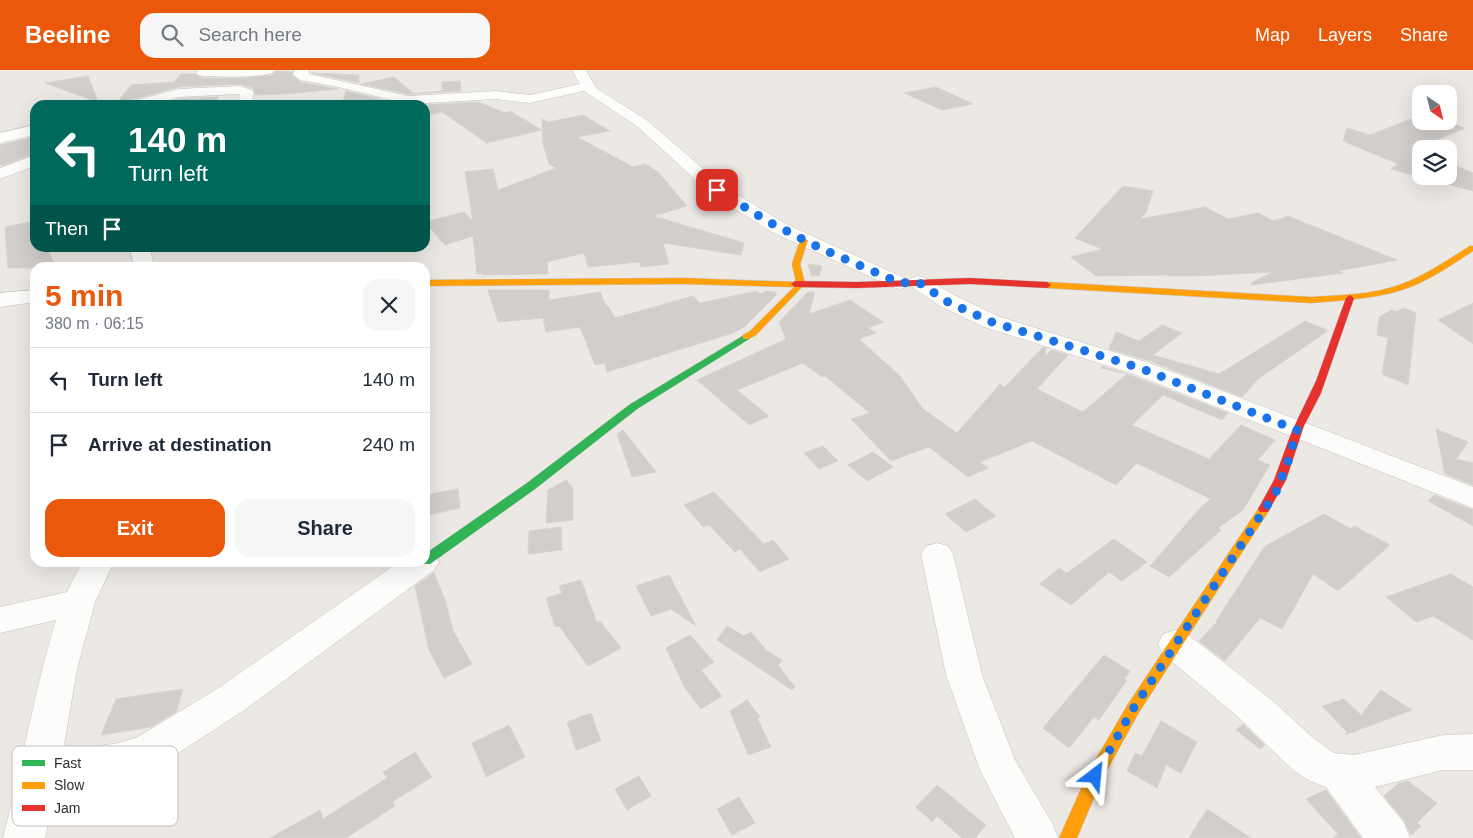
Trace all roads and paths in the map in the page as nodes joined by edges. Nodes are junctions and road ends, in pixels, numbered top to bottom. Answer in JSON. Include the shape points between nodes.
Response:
{"nodes":[{"id":1,"x":267,"y":70,"type":"edge"},
{"id":2,"x":302,"y":70,"type":"edge"},
{"id":3,"x":580,"y":70,"type":"edge"},
{"id":4,"x":203,"y":71,"type":"edge"},
{"id":5,"x":588,"y":86,"type":"junction"},
{"id":6,"x":179,"y":92,"type":"junction"},
{"id":7,"x":151,"y":100,"type":"edge"},
{"id":8,"x":165,"y":100,"type":"edge"},
{"id":9,"x":245,"y":100,"type":"edge"},
{"id":10,"x":30,"y":131,"type":"edge"},
{"id":11,"x":0,"y":138,"type":"edge"},
{"id":12,"x":30,"y":162,"type":"edge"},
{"id":13,"x":0,"y":174,"type":"edge"},
{"id":14,"x":804,"y":240,"type":"junction"},
{"id":15,"x":1473,"y":248,"type":"edge"},
{"id":16,"x":430,"y":283,"type":"edge"},
{"id":17,"x":909,"y":283,"type":"junction"},
{"id":18,"x":801,"y":284,"type":"junction"},
{"id":19,"x":30,"y":297,"type":"edge"},
{"id":20,"x":1350,"y":298,"type":"junction"},
{"id":21,"x":0,"y":300,"type":"edge"},
{"id":22,"x":1297,"y":430,"type":"junction"},
{"id":23,"x":1473,"y":498,"type":"edge"},
{"id":24,"x":938,"y":554,"type":"dead end"},
{"id":25,"x":430,"y":558,"type":"edge"},
{"id":26,"x":96,"y":567,"type":"edge"},
{"id":27,"x":417,"y":567,"type":"edge"},
{"id":28,"x":78,"y":602,"type":"junction"},
{"id":29,"x":0,"y":620,"type":"edge"},
{"id":30,"x":1175,"y":644,"type":"junction"},
{"id":31,"x":45,"y":746,"type":"edge"},
{"id":32,"x":157,"y":746,"type":"edge"},
{"id":33,"x":1473,"y":752,"type":"edge"},
{"id":34,"x":1339,"y":773,"type":"junction"},
{"id":35,"x":1037,"y":838,"type":"edge"},
{"id":36,"x":1068,"y":838,"type":"edge"},
{"id":37,"x":1389,"y":838,"type":"edge"}],
"edges":[{"from":1,"to":4,"type":"street","via":[[247,75]]},
{"from":2,"to":5,"type":"street","via":[[300,74],[304,77],[402,100],[496,95],[530,99]]},
{"from":3,"to":5,"type":"street"},
{"from":4,"to":6,"type":"street"},
{"from":5,"to":14,"type":"street","via":[[599,97],[648,128],[717,190]]},
{"from":6,"to":7,"type":"street"},
{"from":6,"to":8,"type":"street"},
{"from":6,"to":9,"type":"street","via":[[244,91],[247,93]]},
{"from":10,"to":11,"type":"street"},
{"from":12,"to":13,"type":"street"},
{"from":14,"to":17,"type":"street"},
{"from":14,"to":18,"type":"street","via":[[796,264]]},
{"from":15,"to":20,"type":"street","via":[[1401,287]]},
{"from":16,"to":18,"type":"street","via":[[682,281]]},
{"from":17,"to":18,"type":"street"},
{"from":17,"to":20,"type":"street","via":[[986,281],[1259,298]]},
{"from":17,"to":22,"type":"street","via":[[992,322],[1140,368]]},
{"from":18,"to":25,"type":"street","via":[[753,333],[633,406],[531,486]]},
{"from":19,"to":21,"type":"street"},
{"from":20,"to":22,"type":"street","via":[[1337,340]]},
{"from":22,"to":23,"type":"street"},
{"from":22,"to":30,"type":"street","via":[[1276,492]]},
{"from":24,"to":35,"type":"street","via":[[964,675],[976,711],[1000,770]]},
{"from":26,"to":28,"type":"street"},
{"from":27,"to":32,"type":"street","via":[[248,687]]},
{"from":28,"to":29,"type":"street"},
{"from":28,"to":31,"type":"street","via":[[59,669]]},
{"from":30,"to":34,"type":"street","via":[[1309,758],[1323,768]]},
{"from":30,"to":36,"type":"street","via":[[1095,776]]},
{"from":33,"to":34,"type":"street","via":[[1458,750],[1423,755],[1353,773]]},
{"from":34,"to":37,"type":"street"}]}
